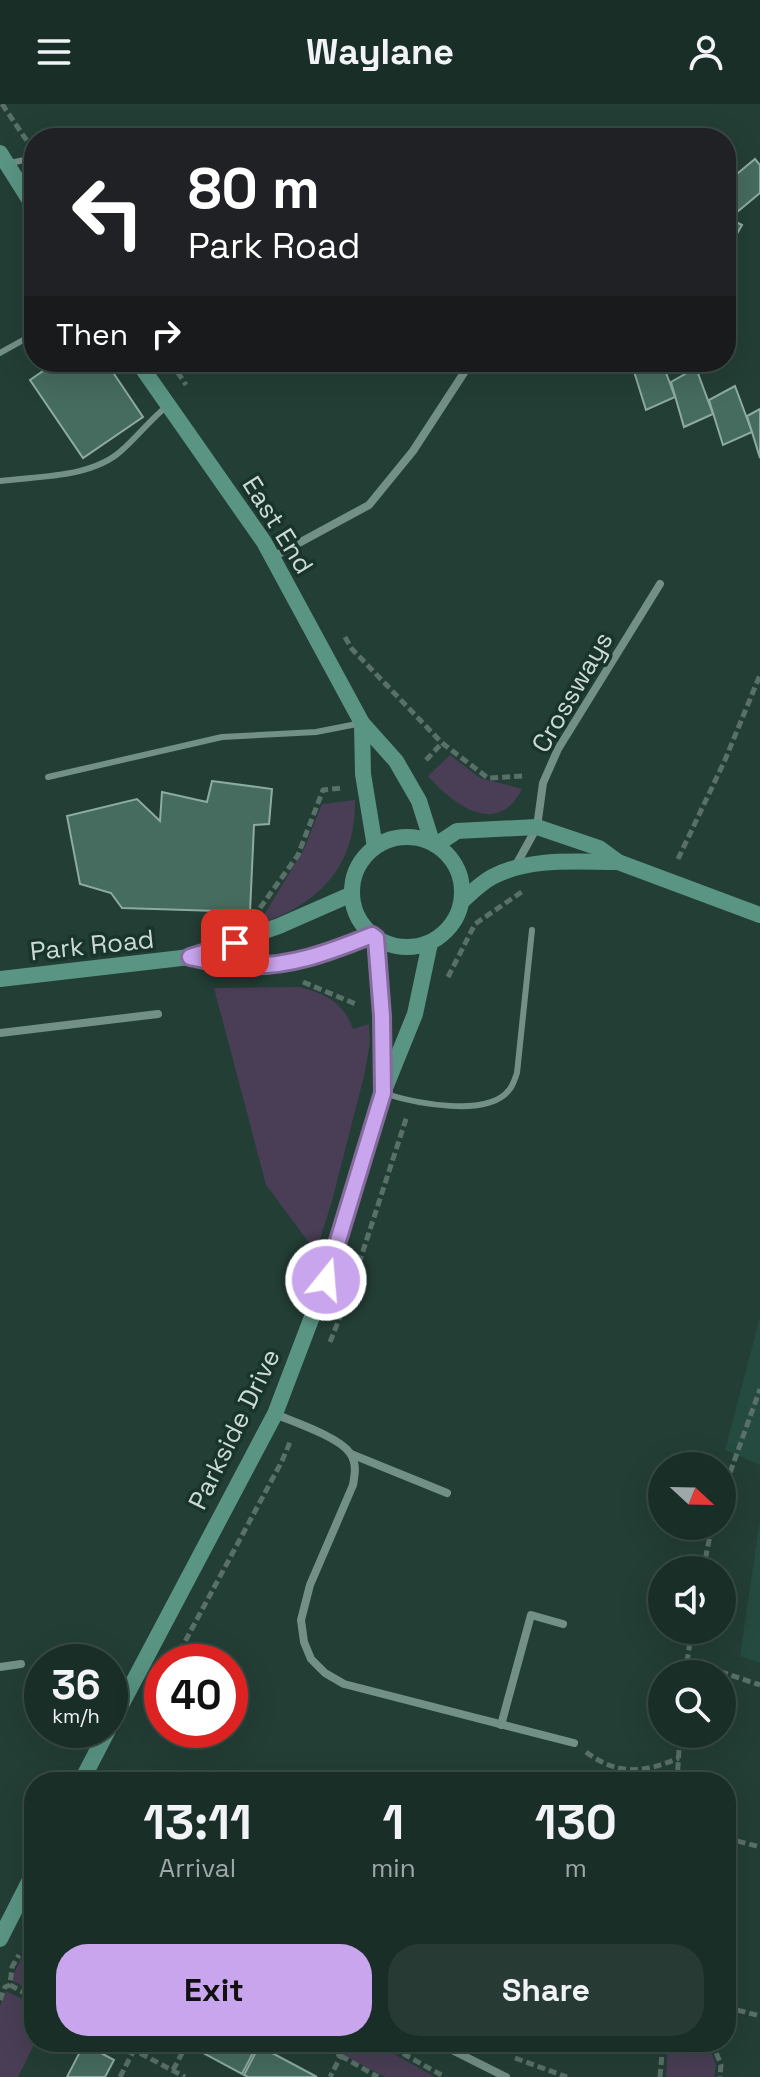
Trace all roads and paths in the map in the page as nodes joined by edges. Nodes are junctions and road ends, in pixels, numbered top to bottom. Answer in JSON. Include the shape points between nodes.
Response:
{"nodes":[{"id":1,"x":2,"y":104,"type":"edge"},
{"id":2,"x":24,"y":139,"type":"edge"},
{"id":3,"x":24,"y":156,"type":"edge"},
{"id":4,"x":3,"y":159,"type":"edge"},
{"id":5,"x":24,"y":192,"type":"edge"},
{"id":6,"x":24,"y":340,"type":"edge"},
{"id":7,"x":0,"y":353,"type":"edge"},
{"id":8,"x":145,"y":372,"type":"edge"},
{"id":9,"x":177,"y":372,"type":"edge"},
{"id":10,"x":464,"y":372,"type":"edge"},
{"id":11,"x":187,"y":387,"type":"dead end"},
{"id":12,"x":168,"y":405,"type":"junction"},
{"id":13,"x":0,"y":481,"type":"edge"},
{"id":14,"x":273,"y":557,"type":"junction"},
{"id":15,"x":660,"y":584,"type":"dead end"},
{"id":16,"x":344,"y":636,"type":"dead end"},
{"id":17,"x":760,"y":675,"type":"edge"},
{"id":18,"x":362,"y":723,"type":"junction"},
{"id":19,"x":442,"y":743,"type":"junction"},
{"id":20,"x":426,"y":760,"type":"dead end"},
{"id":21,"x":524,"y":776,"type":"dead end"},
{"id":22,"x":48,"y":777,"type":"dead end"},
{"id":23,"x":347,"y":788,"type":"dead end"},
{"id":24,"x":537,"y":827,"type":"junction"},
{"id":25,"x":434,"y":844,"type":"junction"},
{"id":26,"x":375,"y":847,"type":"junction"},
{"id":27,"x":618,"y":862,"type":"junction"},
{"id":28,"x":686,"y":863,"type":"dead end"},
{"id":29,"x":515,"y":868,"type":"junction"},
{"id":30,"x":531,"y":886,"type":"dead end"},
{"id":31,"x":352,"y":894,"type":"junction"},
{"id":32,"x":462,"y":901,"type":"junction"},
{"id":33,"x":258,"y":911,"type":"dead end"},
{"id":34,"x":760,"y":915,"type":"edge"},
{"id":35,"x":532,"y":930,"type":"dead end"},
{"id":36,"x":374,"y":937,"type":"junction"},
{"id":37,"x":430,"y":943,"type":"junction"},
{"id":38,"x":190,"y":957,"type":"junction"},
{"id":39,"x":0,"y":979,"type":"edge"},
{"id":40,"x":289,"y":981,"type":"dead end"},
{"id":41,"x":443,"y":987,"type":"dead end"},
{"id":42,"x":358,"y":1005,"type":"dead end"},
{"id":43,"x":158,"y":1014,"type":"dead end"},
{"id":44,"x":0,"y":1033,"type":"edge"},
{"id":45,"x":383,"y":1093,"type":"junction"},
{"id":46,"x":411,"y":1102,"type":"junction"},
{"id":47,"x":326,"y":1352,"type":"dead end"},
{"id":48,"x":760,"y":1389,"type":"edge"},
{"id":49,"x":275,"y":1414,"type":"junction"},
{"id":50,"x":297,"y":1424,"type":"junction"},
{"id":51,"x":351,"y":1454,"type":"junction"},
{"id":52,"x":736,"y":1456,"type":"edge"},
{"id":53,"x":447,"y":1493,"type":"dead end"},
{"id":54,"x":563,"y":1624,"type":"dead end"},
{"id":55,"x":184,"y":1644,"type":"edge"},
{"id":56,"x":689,"y":1644,"type":"edge"},
{"id":57,"x":686,"y":1660,"type":"edge"},
{"id":58,"x":21,"y":1664,"type":"dead end"},
{"id":59,"x":0,"y":1667,"type":"edge"},
{"id":60,"x":736,"y":1677,"type":"edge"},
{"id":61,"x":760,"y":1685,"type":"edge"},
{"id":62,"x":128,"y":1692,"type":"edge"},
{"id":63,"x":501,"y":1725,"type":"junction"},
{"id":64,"x":574,"y":1743,"type":"joint"},
{"id":65,"x":99,"y":1748,"type":"edge"},
{"id":66,"x":679,"y":1748,"type":"edge"},
{"id":67,"x":679,"y":1758,"type":"junction"},
{"id":68,"x":86,"y":1772,"type":"edge"},
{"id":69,"x":678,"y":1772,"type":"edge"},
{"id":70,"x":736,"y":1841,"type":"edge"},
{"id":71,"x":760,"y":1847,"type":"edge"},
{"id":72,"x":24,"y":1890,"type":"edge"},
{"id":73,"x":1,"y":1932,"type":"edge"},
{"id":74,"x":24,"y":1993,"type":"edge"},
{"id":75,"x":0,"y":2000,"type":"edge"},
{"id":76,"x":736,"y":2010,"type":"edge"},
{"id":77,"x":760,"y":2016,"type":"edge"},
{"id":78,"x":133,"y":2052,"type":"edge"},
{"id":79,"x":138,"y":2052,"type":"edge"},
{"id":80,"x":183,"y":2052,"type":"edge"},
{"id":81,"x":334,"y":2052,"type":"edge"},
{"id":82,"x":400,"y":2052,"type":"edge"},
{"id":83,"x":456,"y":2052,"type":"edge"},
{"id":84,"x":662,"y":2052,"type":"edge"},
{"id":85,"x":716,"y":2052,"type":"edge"},
{"id":86,"x":341,"y":2056,"type":"junction"},
{"id":87,"x":173,"y":2070,"type":"junction"},
{"id":88,"x":120,"y":2077,"type":"edge"},
{"id":89,"x":185,"y":2077,"type":"edge"},
{"id":90,"x":330,"y":2077,"type":"edge"},
{"id":91,"x":378,"y":2077,"type":"edge"},
{"id":92,"x":445,"y":2077,"type":"edge"},
{"id":93,"x":506,"y":2077,"type":"edge"},
{"id":94,"x":660,"y":2077,"type":"edge"},
{"id":95,"x":720,"y":2077,"type":"edge"}],
"edges":[{"from":1,"to":2,"type":"path"},
{"from":3,"to":4,"type":"lane"},
{"from":4,"to":5,"type":"street"},
{"from":6,"to":7,"type":"lane"},
{"from":8,"to":12,"type":"street","name":"East End"},
{"from":9,"to":11,"type":"path"},
{"from":10,"to":14,"type":"street","via":[[413,451],[369,505]]},
{"from":12,"to":13,"type":"lane","via":[[108,459],[74,471]]},
{"from":12,"to":14,"type":"street","name":"East End"},
{"from":14,"to":18,"type":"street","name":"East End"},
{"from":15,"to":24,"type":"street","name":"Crossways","via":[[558,749],[543,783]]},
{"from":16,"to":19,"type":"path"},
{"from":17,"to":28,"type":"path","via":[[676,858]]},
{"from":18,"to":22,"type":"lane","via":[[316,732],[222,737]]},
{"from":18,"to":25,"type":"street","name":"East End","via":[[396,761],[419,801]]},
{"from":18,"to":26,"type":"street","name":"East End","via":[[363,774]]},
{"from":19,"to":20,"type":"path"},
{"from":19,"to":21,"type":"path","via":[[488,778]]},
{"from":23,"to":33,"type":"path","via":[[323,790],[298,855]]},
{"from":24,"to":25,"type":"street","via":[[457,831]]},
{"from":24,"to":27,"type":"street","via":[[599,848]]},
{"from":24,"to":29,"type":"street"},
{"from":25,"to":26,"type":"street","via":[[403,837]]},
{"from":25,"to":32,"type":"street","name":"East End","via":[[458,869]]},
{"from":26,"to":31,"type":"street","via":[[357,867]]},
{"from":27,"to":29,"type":"street"},
{"from":27,"to":34,"type":"street"},
{"from":29,"to":32,"type":"street","via":[[489,878]]},
{"from":30,"to":41,"type":"path","via":[[475,924]]},
{"from":31,"to":36,"type":"street","via":[[361,924]]},
{"from":31,"to":38,"type":"street","name":"Park Road"},
{"from":32,"to":37,"type":"street","via":[[451,926]]},
{"from":35,"to":46,"type":"lane","via":[[517,1073],[510,1090],[483,1103]]},
{"from":36,"to":37,"type":"street","via":[[393,946]]},
{"from":36,"to":38,"type":"street","name":"Park Road","via":[[310,959],[277,963],[241,966]]},
{"from":36,"to":45,"type":"street","name":"Parkside Drive"},
{"from":37,"to":45,"type":"street","name":"Parkside Drive","via":[[415,1014]]},
{"from":38,"to":39,"type":"street","name":"Park Road"},
{"from":40,"to":42,"type":"path","via":[[305,982]]},
{"from":43,"to":44,"type":"street"},
{"from":45,"to":46,"type":"lane"},
{"from":45,"to":49,"type":"street","name":"Parkside Drive","via":[[326,1280]]},
{"from":46,"to":47,"type":"path"},
{"from":48,"to":52,"type":"path"},
{"from":49,"to":50,"type":"street"},
{"from":49,"to":62,"type":"street","name":"Parkside Drive"},
{"from":50,"to":51,"type":"street"},
{"from":50,"to":55,"type":"path"},
{"from":51,"to":53,"type":"street"},
{"from":51,"to":63,"type":"street","via":[[356,1469],[353,1485],[310,1585],[301,1620],[311,1659],[344,1684]]},
{"from":54,"to":63,"type":"street","via":[[531,1615]]},
{"from":56,"to":57,"type":"path"},
{"from":58,"to":59,"type":"street"},
{"from":60,"to":61,"type":"path"},
{"from":63,"to":64,"type":"street"},
{"from":64,"to":67,"type":"path","via":[[603,1765],[625,1770]]},
{"from":65,"to":68,"type":"street","name":"Parkside Drive"},
{"from":66,"to":67,"type":"path"},
{"from":67,"to":69,"type":"path"},
{"from":70,"to":71,"type":"path"},
{"from":72,"to":73,"type":"street"},
{"from":74,"to":75,"type":"path","via":[[10,1985]]},
{"from":76,"to":77,"type":"path"},
{"from":78,"to":88,"type":"path"},
{"from":79,"to":87,"type":"path"},
{"from":80,"to":87,"type":"path"},
{"from":81,"to":86,"type":"path"},
{"from":82,"to":92,"type":"path"},
{"from":83,"to":93,"type":"street"},
{"from":84,"to":94,"type":"path"},
{"from":85,"to":95,"type":"path"},
{"from":86,"to":90,"type":"path"},
{"from":86,"to":91,"type":"path"},
{"from":87,"to":89,"type":"path"}]}
